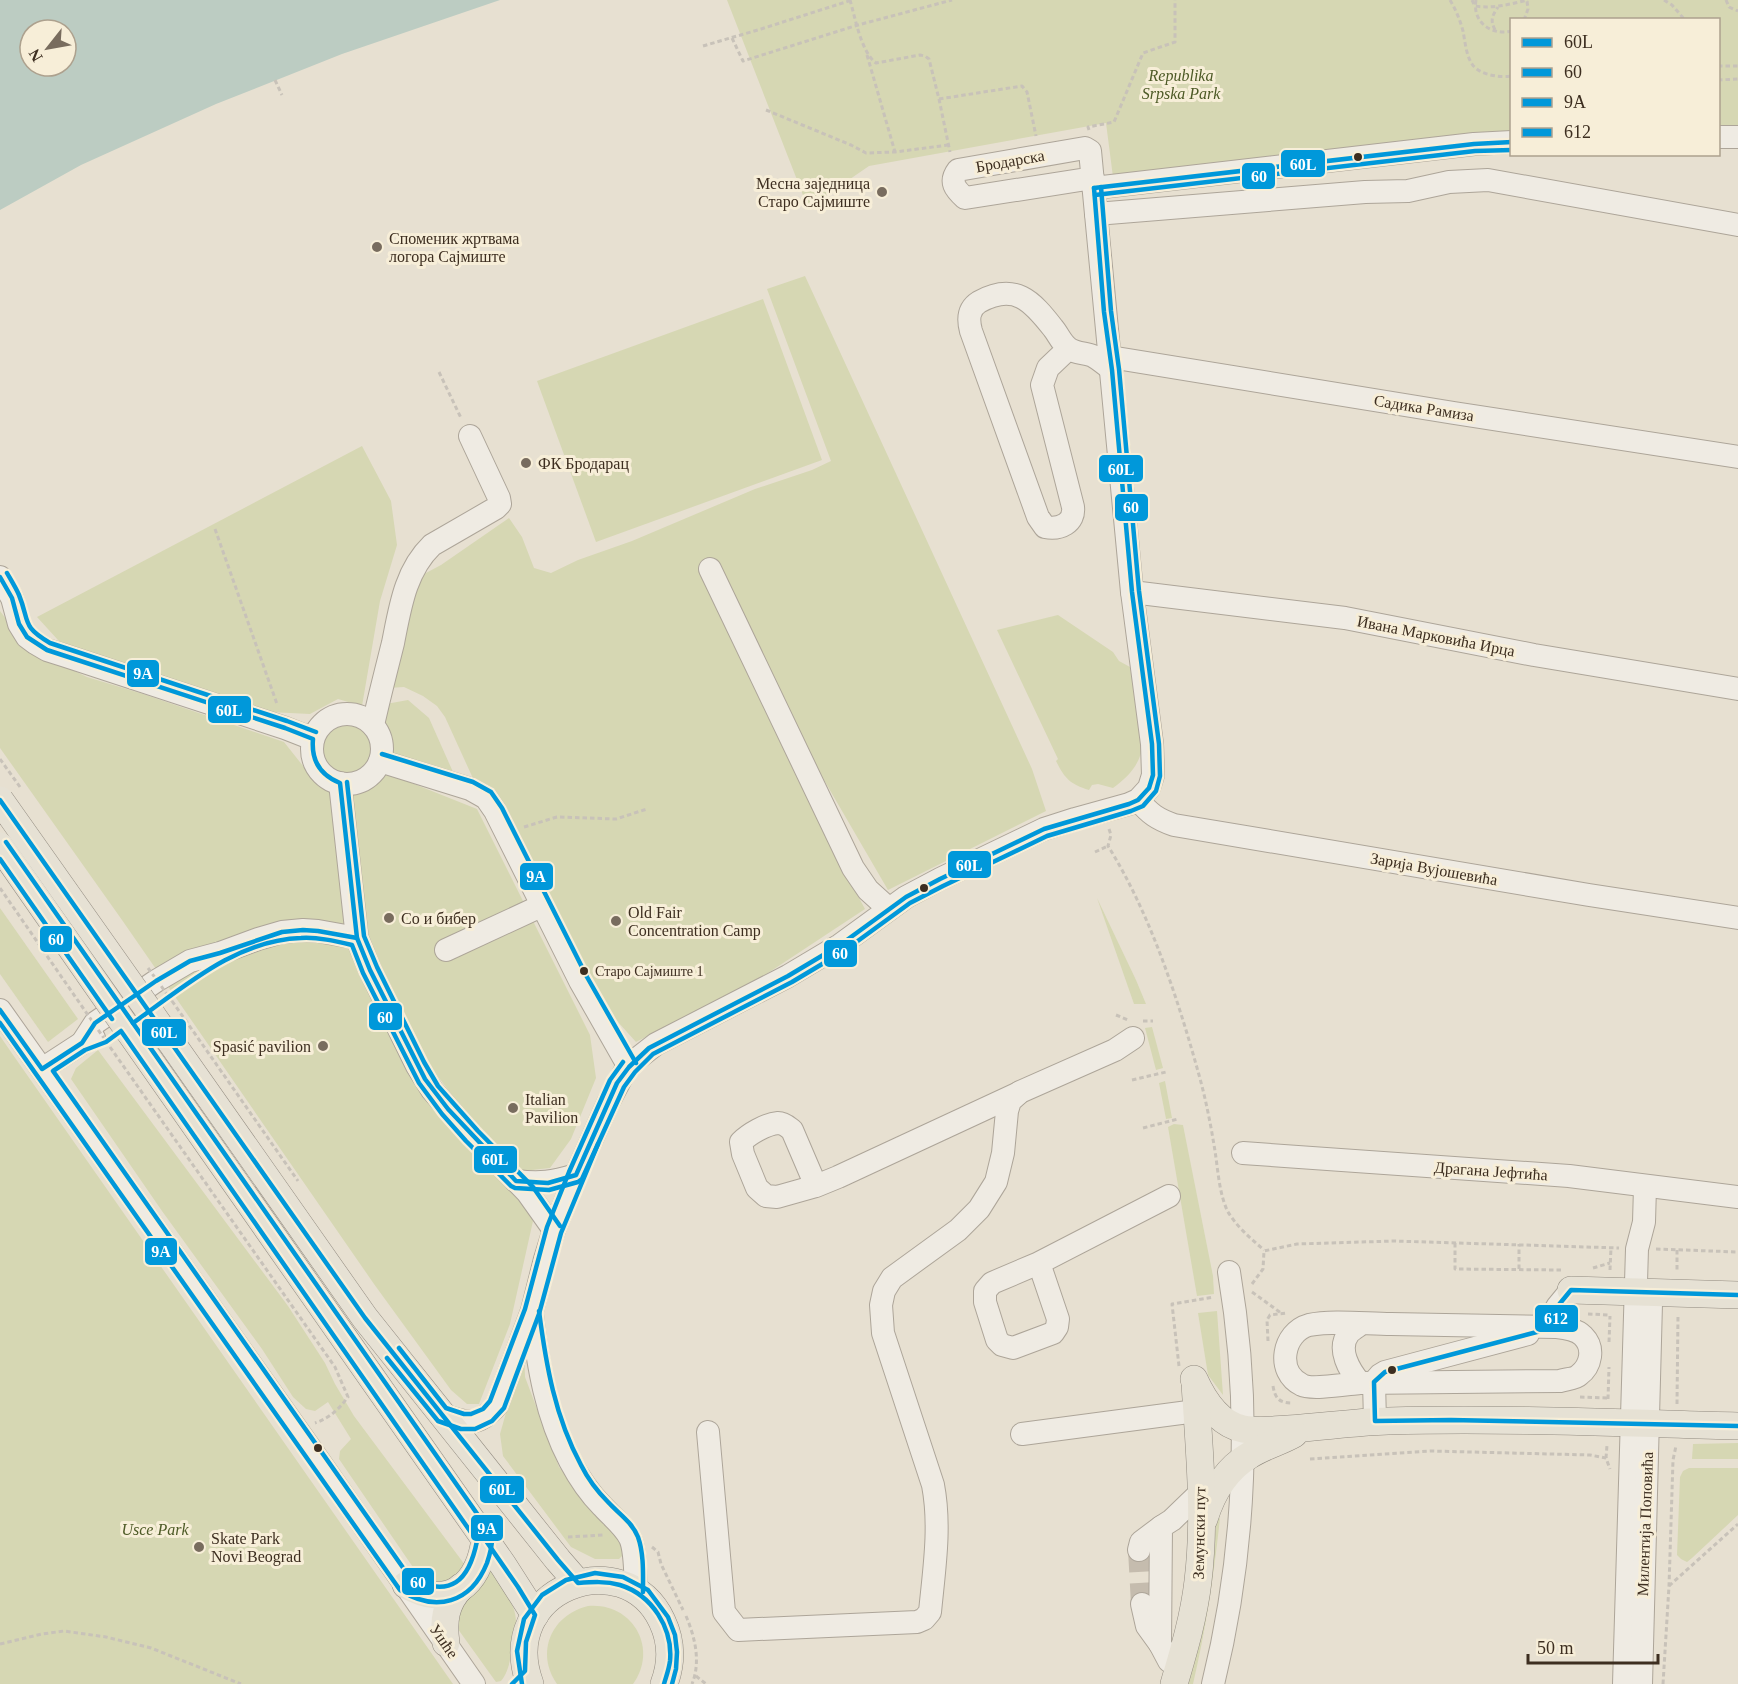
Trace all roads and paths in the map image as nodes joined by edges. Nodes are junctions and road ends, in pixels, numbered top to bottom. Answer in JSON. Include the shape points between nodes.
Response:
{"nodes":[{"id":1,"x":851,"y":0,"type":"edge"},
{"id":2,"x":952,"y":0,"type":"edge"},
{"id":3,"x":1175,"y":0,"type":"edge"},
{"id":4,"x":1450,"y":0,"type":"edge"},
{"id":5,"x":1474,"y":0,"type":"edge"},
{"id":6,"x":1528,"y":0,"type":"edge"},
{"id":7,"x":1664,"y":0,"type":"edge"},
{"id":8,"x":1726,"y":0,"type":"edge"},
{"id":9,"x":1475,"y":6,"type":"junction"},
{"id":10,"x":1498,"y":7,"type":"junction"},
{"id":11,"x":1738,"y":11,"type":"edge"},
{"id":12,"x":1525,"y":18,"type":"edge"},
{"id":13,"x":1683,"y":18,"type":"edge"},
{"id":14,"x":858,"y":25,"type":"junction"},
{"id":15,"x":1496,"y":32,"type":"junction"},
{"id":16,"x":1510,"y":32,"type":"edge"},
{"id":17,"x":732,"y":38,"type":"junction"},
{"id":18,"x":704,"y":46,"type":"dead end"},
{"id":19,"x":866,"y":50,"type":"junction"},
{"id":20,"x":1720,"y":66,"type":"edge"},
{"id":21,"x":1738,"y":66,"type":"edge"},
{"id":22,"x":1510,"y":76,"type":"edge"},
{"id":23,"x":1738,"y":79,"type":"edge"},
{"id":24,"x":1720,"y":80,"type":"edge"},
{"id":25,"x":275,"y":81,"type":"dead end"},
{"id":26,"x":282,"y":95,"type":"dead end"},
{"id":27,"x":939,"y":99,"type":"junction"},
{"id":28,"x":766,"y":110,"type":"dead end"},
{"id":29,"x":1720,"y":136,"type":"edge"},
{"id":30,"x":1738,"y":137,"type":"edge"},
{"id":31,"x":1510,"y":142,"type":"edge"},
{"id":32,"x":948,"y":145,"type":"junction"},
{"id":33,"x":1088,"y":149,"type":"junction"},
{"id":34,"x":894,"y":152,"type":"junction"},
{"id":35,"x":1040,"y":156,"type":"junction"},
{"id":36,"x":958,"y":170,"type":"junction"},
{"id":37,"x":1093,"y":183,"type":"junction"},
{"id":38,"x":1096,"y":214,"type":"junction"},
{"id":39,"x":1738,"y":225,"type":"edge"},
{"id":40,"x":1068,"y":349,"type":"junction"},
{"id":41,"x":1111,"y":364,"type":"junction"},
{"id":42,"x":439,"y":372,"type":"dead end"},
{"id":43,"x":470,"y":436,"type":"joint"},
{"id":44,"x":1738,"y":457,"type":"edge"},
{"id":45,"x":215,"y":529,"type":"dead end"},
{"id":46,"x":710,"y":569,"type":"dead end"},
{"id":47,"x":0,"y":577,"type":"edge"},
{"id":48,"x":1132,"y":592,"type":"junction"},
{"id":49,"x":1738,"y":689,"type":"edge"},
{"id":50,"x":373,"y":725,"type":"junction"},
{"id":51,"x":285,"y":728,"type":"junction"},
{"id":52,"x":313,"y":739,"type":"junction"},
{"id":53,"x":380,"y":761,"type":"junction"},
{"id":54,"x":340,"y":783,"type":"junction"},
{"id":55,"x":0,"y":800,"type":"edge"},
{"id":56,"x":1138,"y":800,"type":"junction"},
{"id":57,"x":647,"y":809,"type":"dead end"},
{"id":58,"x":1107,"y":824,"type":"dead end"},
{"id":59,"x":506,"y":832,"type":"junction"},
{"id":60,"x":0,"y":846,"type":"edge"},
{"id":61,"x":1108,"y":846,"type":"junction"},
{"id":62,"x":1095,"y":852,"type":"dead end"},
{"id":63,"x":0,"y":888,"type":"edge"},
{"id":64,"x":541,"y":906,"type":"junction"},
{"id":65,"x":889,"y":909,"type":"junction"},
{"id":66,"x":1738,"y":918,"type":"edge"},
{"id":67,"x":357,"y":938,"type":"junction"},
{"id":68,"x":446,"y":950,"type":"dead end"},
{"id":69,"x":162,"y":1008,"type":"junction"},
{"id":70,"x":0,"y":1010,"type":"edge"},
{"id":71,"x":118,"y":1038,"type":"junction"},
{"id":72,"x":1134,"y":1038,"type":"dead end"},
{"id":73,"x":629,"y":1066,"type":"junction"},
{"id":74,"x":42,"y":1069,"type":"junction"},
{"id":75,"x":1166,"y":1072,"type":"dead end"},
{"id":76,"x":1132,"y":1080,"type":"dead end"},
{"id":77,"x":1020,"y":1092,"type":"junction"},
{"id":78,"x":1178,"y":1119,"type":"dead end"},
{"id":79,"x":1143,"y":1128,"type":"dead end"},
{"id":80,"x":1244,"y":1153,"type":"dead end"},
{"id":81,"x":576,"y":1175,"type":"junction"},
{"id":82,"x":516,"y":1181,"type":"junction"},
{"id":83,"x":299,"y":1183,"type":"dead end"},
{"id":84,"x":816,"y":1186,"type":"dead end"},
{"id":85,"x":1645,"y":1187,"type":"junction"},
{"id":86,"x":1169,"y":1196,"type":"dead end"},
{"id":87,"x":1738,"y":1197,"type":"edge"},
{"id":88,"x":554,"y":1230,"type":"junction"},
{"id":89,"x":1455,"y":1243,"type":"junction"},
{"id":90,"x":1519,"y":1244,"type":"junction"},
{"id":91,"x":1677,"y":1250,"type":"dead end"},
{"id":92,"x":1264,"y":1251,"type":"junction"},
{"id":93,"x":1738,"y":1252,"type":"edge"},
{"id":94,"x":1039,"y":1263,"type":"dead end"},
{"id":95,"x":1519,"y":1269,"type":"junction"},
{"id":96,"x":1229,"y":1272,"type":"dead end"},
{"id":97,"x":1572,"y":1276,"type":"junction"},
{"id":98,"x":1644,"y":1292,"type":"junction"},
{"id":99,"x":1233,"y":1295,"type":"junction"},
{"id":100,"x":1738,"y":1295,"type":"edge"},
{"id":101,"x":532,"y":1311,"type":"junction"},
{"id":102,"x":1294,"y":1313,"type":"dead end"},
{"id":103,"x":1283,"y":1314,"type":"junction"},
{"id":104,"x":1678,"y":1314,"type":"dead end"},
{"id":105,"x":1361,"y":1324,"type":"junction"},
{"id":106,"x":1556,"y":1327,"type":"junction"},
{"id":107,"x":1268,"y":1342,"type":"dead end"},
{"id":108,"x":1187,"y":1374,"type":"junction"},
{"id":109,"x":1367,"y":1383,"type":"junction"},
{"id":110,"x":1272,"y":1384,"type":"dead end"},
{"id":111,"x":348,"y":1397,"type":"dead end"},
{"id":112,"x":1677,"y":1399,"type":"dead end"},
{"id":113,"x":1297,"y":1402,"type":"dead end"},
{"id":114,"x":1196,"y":1411,"type":"junction"},
{"id":115,"x":441,"y":1413,"type":"junction"},
{"id":116,"x":1375,"y":1421,"type":"junction"},
{"id":117,"x":1640,"y":1423,"type":"junction"},
{"id":118,"x":1738,"y":1426,"type":"edge"},
{"id":119,"x":1237,"y":1427,"type":"junction"},
{"id":120,"x":1305,"y":1428,"type":"junction"},
{"id":121,"x":708,"y":1431,"type":"dead end"},
{"id":122,"x":1022,"y":1434,"type":"dead end"},
{"id":123,"x":1311,"y":1459,"type":"dead end"},
{"id":124,"x":1672,"y":1460,"type":"dead end"},
{"id":125,"x":1236,"y":1466,"type":"junction"},
{"id":126,"x":1611,"y":1473,"type":"dead end"},
{"id":127,"x":1200,"y":1493,"type":"junction"},
{"id":128,"x":1738,"y":1524,"type":"edge"},
{"id":129,"x":1161,"y":1527,"type":"junction"},
{"id":130,"x":1202,"y":1528,"type":"junction"},
{"id":131,"x":485,"y":1539,"type":"junction"},
{"id":132,"x":1138,"y":1550,"type":"dead end"},
{"id":133,"x":578,"y":1583,"type":"junction"},
{"id":134,"x":406,"y":1585,"type":"junction"},
{"id":135,"x":1669,"y":1586,"type":"junction"},
{"id":136,"x":461,"y":1587,"type":"junction"},
{"id":137,"x":636,"y":1592,"type":"junction"},
{"id":138,"x":1142,"y":1604,"type":"tunnel mouth"},
{"id":139,"x":535,"y":1615,"type":"junction"},
{"id":140,"x":446,"y":1643,"type":"junction"},
{"id":141,"x":0,"y":1644,"type":"edge"},
{"id":142,"x":1160,"y":1644,"type":"junction"},
{"id":143,"x":696,"y":1676,"type":"dead end"},
{"id":144,"x":1176,"y":1676,"type":"edge"},
{"id":145,"x":523,"y":1680,"type":"edge"},
{"id":146,"x":241,"y":1684,"type":"edge"},
{"id":147,"x":474,"y":1684,"type":"edge"},
{"id":148,"x":664,"y":1684,"type":"edge"},
{"id":149,"x":706,"y":1684,"type":"edge"},
{"id":150,"x":1200,"y":1684,"type":"edge"},
{"id":151,"x":1213,"y":1684,"type":"edge"},
{"id":152,"x":1624,"y":1684,"type":"edge"},
{"id":153,"x":1641,"y":1684,"type":"edge"},
{"id":154,"x":1663,"y":1684,"type":"edge"}],
"edges":[{"from":1,"to":14,"type":"path"},
{"from":1,"to":17,"type":"path"},
{"from":2,"to":14,"type":"path"},
{"from":3,"to":33,"type":"path","via":[[1175,42],[1143,53],[1114,122],[1088,127]]},
{"from":4,"to":22,"type":"path","via":[[1472,65],[1493,75]]},
{"from":5,"to":9,"type":"path"},
{"from":6,"to":10,"type":"path"},
{"from":6,"to":12,"type":"path"},
{"from":7,"to":13,"type":"path"},
{"from":8,"to":11,"type":"path","via":[[1729,7]]},
{"from":9,"to":10,"type":"path"},
{"from":9,"to":15,"type":"path","via":[[1480,22]]},
{"from":10,"to":15,"type":"path","via":[[1491,18]]},
{"from":14,"to":17,"type":"path","via":[[743,61]]},
{"from":14,"to":19,"type":"path"},
{"from":15,"to":16,"type":"path"},
{"from":17,"to":18,"type":"path"},
{"from":19,"to":27,"type":"path","via":[[876,63],[925,56]]},
{"from":19,"to":34,"type":"path"},
{"from":20,"to":21,"type":"path"},
{"from":23,"to":24,"type":"path"},
{"from":25,"to":26,"type":"path"},
{"from":27,"to":32,"type":"path"},
{"from":27,"to":35,"type":"path","via":[[1022,86],[1027,92]]},
{"from":28,"to":34,"type":"path","via":[[866,153]]},
{"from":29,"to":30,"type":"street"},
{"from":31,"to":37,"type":"street","name":"Бродарска"},
{"from":32,"to":34,"type":"path"},
{"from":32,"to":36,"type":"path","via":[[952,164]]},
{"from":33,"to":35,"type":"street","name":"Бродарска"},
{"from":33,"to":37,"type":"street"},
{"from":35,"to":36,"type":"street","name":"Бродарска"},
{"from":36,"to":37,"type":"street","name":"Бродарска","via":[[953,185],[965,198]]},
{"from":37,"to":38,"type":"street"},
{"from":38,"to":39,"type":"street","via":[[1408,191],[1449,182],[1488,180]]},
{"from":38,"to":41,"type":"street"},
{"from":40,"to":40,"type":"street","via":[[1034,304],[1017,295],[987,299],[970,313],[971,331],[1038,517],[1051,528],[1069,521],[1074,510],[1042,385],[1048,368]]},
{"from":40,"to":41,"type":"street"},
{"from":41,"to":44,"type":"street","name":"Садика Рамиза"},
{"from":41,"to":48,"type":"street"},
{"from":42,"to":43,"type":"path"},
{"from":43,"to":50,"type":"street","via":[[500,504],[432,545],[418,563],[399,610]]},
{"from":45,"to":51,"type":"path"},
{"from":46,"to":65,"type":"street","via":[[853,868],[868,890]]},
{"from":47,"to":51,"type":"street","via":[[12,598],[19,624],[35,643]]},
{"from":48,"to":49,"type":"street","name":"Ивана Марковића Ирца","via":[[1345,618]]},
{"from":48,"to":56,"type":"street","via":[[1153,768],[1149,788]]},
{"from":50,"to":52,"type":"street","via":[[357,715],[339,714],[323,723]]},
{"from":50,"to":53,"type":"street","via":[[381,738]]},
{"from":51,"to":52,"type":"street"},
{"from":52,"to":54,"type":"street","via":[[317,767]]},
{"from":53,"to":54,"type":"street","via":[[359,782]]},
{"from":53,"to":59,"type":"street","via":[[470,789],[486,798]]},
{"from":54,"to":67,"type":"street"},
{"from":55,"to":69,"type":"main road","bridge":true},
{"from":56,"to":65,"type":"street","via":[[1023,838]]},
{"from":56,"to":66,"type":"street","name":"Зарија Вујошевића","via":[[1149,813],[1174,825]]},
{"from":57,"to":59,"type":"path","via":[[616,819],[557,817]]},
{"from":58,"to":61,"type":"path","via":[[1111,836]]},
{"from":59,"to":64,"type":"street"},
{"from":60,"to":71,"type":"main road","bridge":true},
{"from":61,"to":62,"type":"path"},
{"from":61,"to":92,"type":"path","via":[[1149,929],[1176,999],[1200,1077],[1227,1211]]},
{"from":63,"to":71,"type":"path","bridge":true},
{"from":64,"to":68,"type":"street"},
{"from":64,"to":73,"type":"street"},
{"from":65,"to":73,"type":"street","via":[[840,945],[656,1044]]},
{"from":67,"to":74,"type":"street","via":[[303,930],[282,932],[190,961],[95,1023],[82,1043]]},
{"from":67,"to":82,"type":"street","via":[[425,1079]]},
{"from":69,"to":83,"type":"path"},
{"from":69,"to":115,"type":"main road","via":[[365,1318]]},
{"from":70,"to":74,"type":"street","name":"Ушће"},
{"from":71,"to":111,"type":"path","via":[[335,1367]]},
{"from":71,"to":131,"type":"main road"},
{"from":72,"to":77,"type":"street"},
{"from":73,"to":81,"type":"street"},
{"from":74,"to":134,"type":"street","name":"Ушће"},
{"from":75,"to":76,"type":"path"},
{"from":77,"to":84,"type":"street"},
{"from":77,"to":121,"type":"street","via":[[1010,1101],[1007,1111],[996,1182],[979,1209],[958,1230],[892,1278],[881,1305],[883,1333],[936,1500],[930,1612],[924,1619],[738,1630],[724,1612]]},
{"from":78,"to":79,"type":"path"},
{"from":80,"to":85,"type":"street","name":"Драгана Јефтића","via":[[1569,1176]]},
{"from":81,"to":82,"type":"street","via":[[548,1183]]},
{"from":81,"to":88,"type":"street"},
{"from":82,"to":88,"type":"street"},
{"from":85,"to":87,"type":"street","name":"Драгана Јефтића"},
{"from":85,"to":98,"type":"street","name":"Милентија Поповића","via":[[1644,1222],[1637,1249]]},
{"from":86,"to":94,"type":"street"},
{"from":88,"to":101,"type":"street"},
{"from":89,"to":90,"type":"path"},
{"from":89,"to":92,"type":"path","via":[[1394,1240],[1297,1244]]},
{"from":89,"to":95,"type":"path","via":[[1455,1269]]},
{"from":90,"to":95,"type":"path"},
{"from":90,"to":97,"type":"path","via":[[1611,1248],[1610,1263]]},
{"from":91,"to":93,"type":"path"},
{"from":92,"to":103,"type":"path","via":[[1263,1269],[1249,1289]]},
{"from":95,"to":97,"type":"path"},
{"from":96,"to":99,"type":"street"},
{"from":97,"to":98,"type":"main road"},
{"from":97,"to":106,"type":"street","via":[[1557,1307]]},
{"from":98,"to":100,"type":"main road"},
{"from":98,"to":117,"type":"street","name":"Милентија Поповића"},
{"from":99,"to":108,"type":"path","via":[[1172,1304]]},
{"from":99,"to":119,"type":"street","via":[[1238,1343]]},
{"from":101,"to":115,"type":"street","via":[[493,1411],[468,1422]]},
{"from":101,"to":137,"type":"street","via":[[551,1419],[579,1478],[630,1538]]},
{"from":102,"to":103,"type":"path"},
{"from":103,"to":107,"type":"path","via":[[1270,1315],[1267,1320]]},
{"from":104,"to":112,"type":"path"},
{"from":105,"to":106,"type":"street"},
{"from":105,"to":109,"type":"street","via":[[1348,1334],[1344,1344],[1350,1371]]},
{"from":105,"to":109,"type":"street","via":[[1309,1325],[1290,1338],[1285,1361],[1302,1386]]},
{"from":106,"to":109,"type":"street","via":[[1385,1372]]},
{"from":106,"to":109,"type":"street","via":[[1584,1336],[1591,1349],[1589,1363],[1578,1376],[1560,1380]]},
{"from":108,"to":114,"type":"main road","name":"Земунски пут"},
{"from":108,"to":119,"type":"main road","via":[[1215,1412]]},
{"from":109,"to":116,"type":"street"},
{"from":110,"to":113,"type":"path","via":[[1278,1400]]},
{"from":114,"to":122,"type":"street"},
{"from":114,"to":127,"type":"main road","name":"Земунски пут"},
{"from":115,"to":133,"type":"main road"},
{"from":116,"to":117,"type":"main road"},
{"from":116,"to":120,"type":"main road"},
{"from":117,"to":118,"type":"main road"},
{"from":117,"to":152,"type":"street","name":"Милентија Поповића"},
{"from":117,"to":153,"type":"street","name":"Милентија Поповића"},
{"from":119,"to":120,"type":"main road","via":[[1261,1431]]},
{"from":119,"to":125,"type":"street"},
{"from":120,"to":125,"type":"main road"},
{"from":123,"to":126,"type":"path","via":[[1431,1451],[1590,1455],[1606,1458]]},
{"from":124,"to":135,"type":"path"},
{"from":125,"to":130,"type":"main road","via":[[1213,1495]]},
{"from":125,"to":150,"type":"street"},
{"from":125,"to":151,"type":"street","via":[[1239,1531]]},
{"from":127,"to":129,"type":"street"},
{"from":127,"to":130,"type":"main road","name":"Земунски пут"},
{"from":128,"to":135,"type":"path"},
{"from":129,"to":132,"type":"street","via":[[1141,1542]]},
{"from":129,"to":142,"type":"street"},
{"from":130,"to":144,"type":"main road","name":"Земунски пут","via":[[1198,1583]]},
{"from":131,"to":136,"type":"main road","via":[[480,1563]]},
{"from":131,"to":139,"type":"main road"},
{"from":133,"to":137,"type":"main road","via":[[608,1582]]},
{"from":133,"to":139,"type":"main road","via":[[549,1598]]},
{"from":134,"to":136,"type":"main road","via":[[432,1596],[453,1593]]},
{"from":134,"to":140,"type":"street","name":"Ушће"},
{"from":135,"to":154,"type":"path"},
{"from":136,"to":140,"type":"main road","via":[[447,1607]]},
{"from":137,"to":148,"type":"main road","via":[[660,1617],[669,1639],[670,1664]]},
{"from":138,"to":142,"type":"street","via":[[1147,1626]]},
{"from":139,"to":145,"type":"main road","via":[[525,1642]]},
{"from":140,"to":147,"type":"street","name":"Ушће"},
{"from":141,"to":146,"type":"path","via":[[64,1631],[106,1637],[151,1648]]},
{"from":142,"to":144,"type":"street"},
{"from":143,"to":149,"type":"path"}]}
